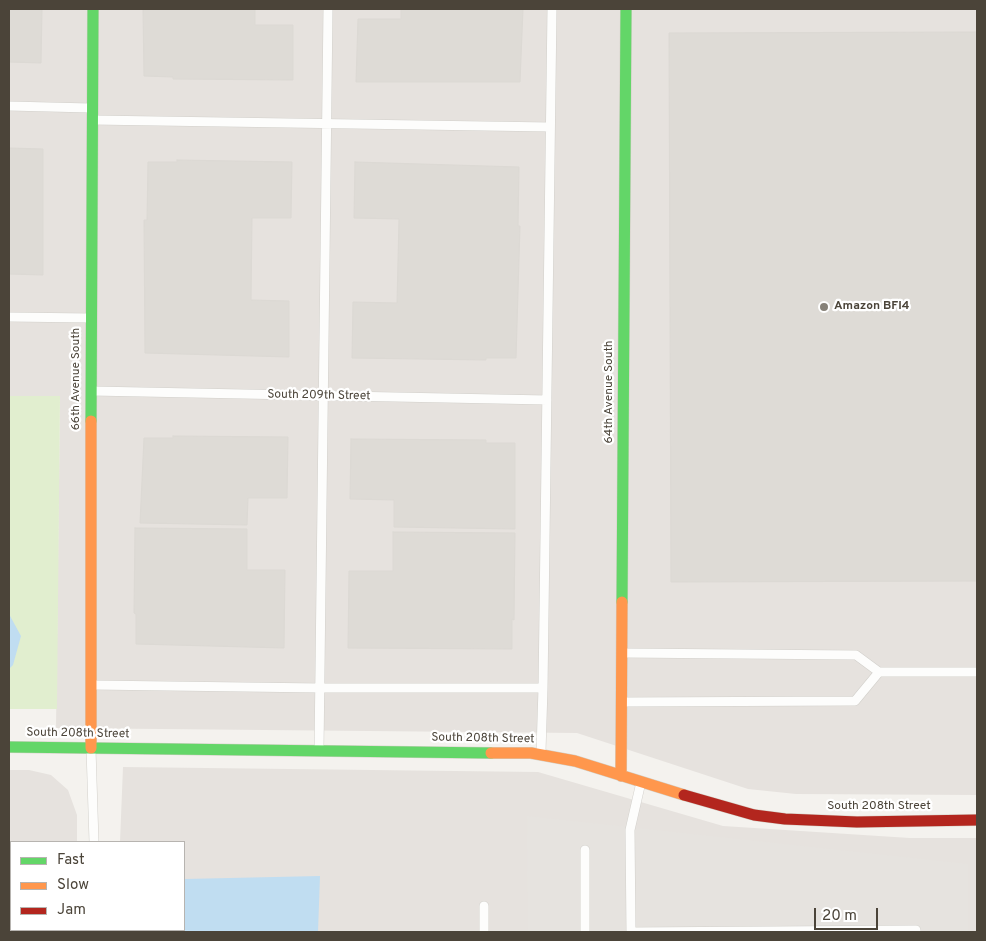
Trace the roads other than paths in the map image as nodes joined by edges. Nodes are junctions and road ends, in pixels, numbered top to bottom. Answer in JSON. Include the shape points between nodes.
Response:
{"nodes":[{"id":1,"x":93,"y":9,"type":"edge"},
{"id":2,"x":328,"y":9,"type":"edge"},
{"id":3,"x":552,"y":9,"type":"edge"},
{"id":4,"x":626,"y":9,"type":"edge"},
{"id":5,"x":9,"y":106,"type":"edge"},
{"id":6,"x":91,"y":114,"type":"junction"},
{"id":7,"x":327,"y":124,"type":"junction"},
{"id":8,"x":550,"y":127,"type":"junction"},
{"id":9,"x":9,"y":317,"type":"edge"},
{"id":10,"x":91,"y":318,"type":"junction"},
{"id":11,"x":90,"y":391,"type":"junction"},
{"id":12,"x":324,"y":396,"type":"junction"},
{"id":13,"x":547,"y":400,"type":"junction"},
{"id":14,"x":622,"y":653,"type":"junction"},
{"id":15,"x":879,"y":672,"type":"junction"},
{"id":16,"x":977,"y":672,"type":"edge"},
{"id":17,"x":90,"y":685,"type":"junction"},
{"id":18,"x":320,"y":688,"type":"junction"},
{"id":19,"x":543,"y":688,"type":"junction"},
{"id":20,"x":622,"y":702,"type":"junction"},
{"id":21,"x":9,"y":747,"type":"edge"},
{"id":22,"x":91,"y":748,"type":"junction"},
{"id":23,"x":319,"y":750,"type":"junction"},
{"id":24,"x":541,"y":754,"type":"junction"},
{"id":25,"x":621,"y":776,"type":"junction"},
{"id":26,"x":641,"y":782,"type":"junction"},
{"id":27,"x":977,"y":820,"type":"edge"},
{"id":28,"x":94,"y":841,"type":"edge"},
{"id":29,"x":585,"y":850,"type":"dead end"},
{"id":30,"x":484,"y":906,"type":"dead end"},
{"id":31,"x":484,"y":932,"type":"edge"},
{"id":32,"x":585,"y":932,"type":"edge"},
{"id":33,"x":631,"y":932,"type":"edge"},
{"id":34,"x":916,"y":932,"type":"edge"}],
"edges":[{"from":1,"to":6,"type":"street","name":"66th Avenue South"},
{"from":2,"to":7,"type":"lane"},
{"from":3,"to":8,"type":"lane"},
{"from":4,"to":14,"type":"street","name":"64th Avenue South"},
{"from":5,"to":6,"type":"lane"},
{"from":6,"to":7,"type":"lane"},
{"from":6,"to":10,"type":"street","name":"66th Avenue South"},
{"from":7,"to":8,"type":"lane"},
{"from":7,"to":12,"type":"lane"},
{"from":8,"to":13,"type":"lane"},
{"from":9,"to":10,"type":"lane"},
{"from":10,"to":11,"type":"street","name":"66th Avenue South"},
{"from":11,"to":12,"type":"lane","name":"South 209th Street"},
{"from":11,"to":17,"type":"street","name":"66th Avenue South"},
{"from":12,"to":13,"type":"lane","name":"South 209th Street"},
{"from":12,"to":18,"type":"lane"},
{"from":13,"to":19,"type":"lane"},
{"from":14,"to":15,"type":"lane","via":[[856,655]]},
{"from":14,"to":20,"type":"street","name":"64th Avenue South"},
{"from":15,"to":16,"type":"lane"},
{"from":15,"to":20,"type":"lane","via":[[856,701]]},
{"from":17,"to":18,"type":"lane"},
{"from":17,"to":22,"type":"street","name":"66th Avenue South"},
{"from":18,"to":19,"type":"lane"},
{"from":18,"to":23,"type":"lane"},
{"from":19,"to":24,"type":"lane"},
{"from":20,"to":25,"type":"street","name":"64th Avenue South"},
{"from":21,"to":22,"type":"street","name":"South 208th Street"},
{"from":22,"to":23,"type":"street","name":"South 208th Street"},
{"from":22,"to":28,"type":"lane"},
{"from":23,"to":24,"type":"street","name":"South 208th Street"},
{"from":24,"to":25,"type":"street","name":"South 208th Street"},
{"from":25,"to":26,"type":"street","name":"South 208th Street"},
{"from":26,"to":27,"type":"street","name":"South 208th Street","via":[[722,808],[785,819],[857,822]]},
{"from":26,"to":33,"type":"lane","via":[[630,830]]},
{"from":29,"to":32,"type":"lane"},
{"from":30,"to":31,"type":"lane"},
{"from":33,"to":34,"type":"lane"}]}
